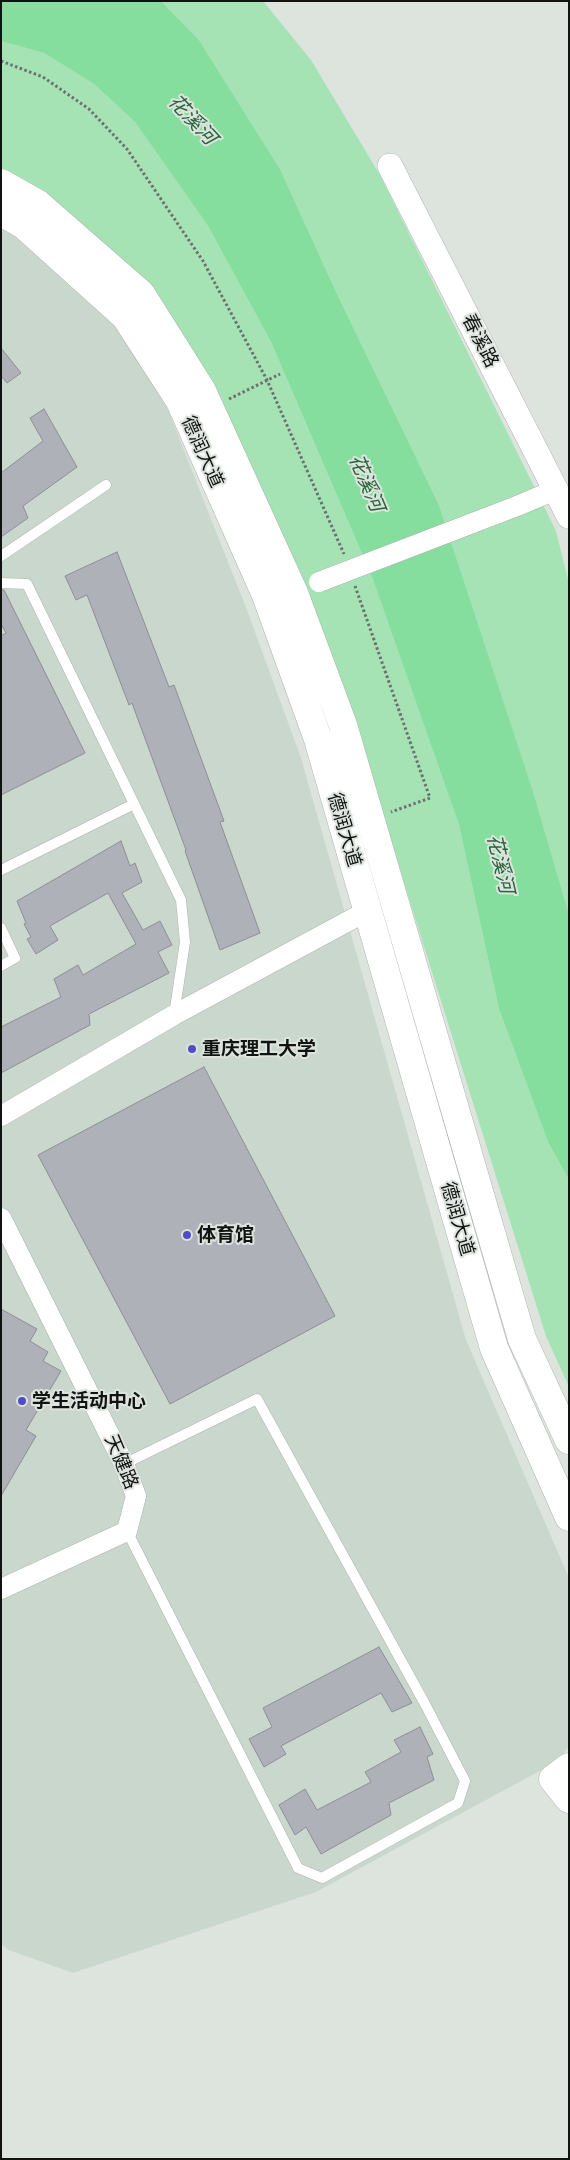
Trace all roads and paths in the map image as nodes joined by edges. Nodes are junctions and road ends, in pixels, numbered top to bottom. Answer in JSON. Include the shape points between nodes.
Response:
{"nodes":[{"id":1,"x":1,"y":61,"type":"edge"},
{"id":2,"x":390,"y":166,"type":"dead end"},
{"id":3,"x":1,"y":183,"type":"edge"},
{"id":4,"x":1,"y":212,"type":"edge"},
{"id":5,"x":280,"y":374,"type":"dead end"},
{"id":6,"x":267,"y":380,"type":"junction"},
{"id":7,"x":227,"y":400,"type":"dead end"},
{"id":8,"x":106,"y":485,"type":"dead end"},
{"id":9,"x":555,"y":490,"type":"junction"},
{"id":10,"x":569,"y":516,"type":"edge"},
{"id":11,"x":1,"y":556,"type":"edge"},
{"id":12,"x":346,"y":562,"type":"dead end"},
{"id":13,"x":353,"y":580,"type":"dead end"},
{"id":14,"x":1,"y":583,"type":"edge"},
{"id":15,"x":294,"y":592,"type":"junction"},
{"id":16,"x":134,"y":804,"type":"junction"},
{"id":17,"x":383,"y":815,"type":"dead end"},
{"id":18,"x":1,"y":870,"type":"edge"},
{"id":19,"x":368,"y":911,"type":"junction"},
{"id":20,"x":1,"y":928,"type":"edge"},
{"id":21,"x":1,"y":966,"type":"edge"},
{"id":22,"x":174,"y":1015,"type":"junction"},
{"id":23,"x":1,"y":1116,"type":"edge"},
{"id":24,"x":1,"y":1218,"type":"edge"},
{"id":25,"x":569,"y":1440,"type":"edge"},
{"id":26,"x":124,"y":1464,"type":"junction"},
{"id":27,"x":569,"y":1517,"type":"edge"},
{"id":28,"x":127,"y":1532,"type":"junction"},
{"id":29,"x":1,"y":1589,"type":"edge"}],
"edges":[{"from":1,"to":6,"type":"path","via":[[43,77],[89,108],[127,149],[203,261]]},
{"from":2,"to":9,"type":"street","name":"春溪路"},
{"from":3,"to":15,"type":"main road","name":"德润大道","via":[[38,204],[141,294],[202,391]]},
{"from":4,"to":19,"type":"main road","name":"德润大道","via":[[24,225],[126,316],[180,400],[266,595],[318,739]]},
{"from":5,"to":6,"type":"path"},
{"from":6,"to":7,"type":"path"},
{"from":6,"to":12,"type":"path"},
{"from":8,"to":11,"type":"lane"},
{"from":9,"to":10,"type":"street","name":"春溪路"},
{"from":9,"to":15,"type":"street","bridge":true},
{"from":13,"to":17,"type":"path","via":[[430,798]]},
{"from":14,"to":16,"type":"lane","via":[[27,584]]},
{"from":15,"to":25,"type":"main road","name":"德润大道","via":[[342,725],[522,1339]]},
{"from":16,"to":18,"type":"lane"},
{"from":16,"to":22,"type":"lane","via":[[181,900],[185,942]]},
{"from":19,"to":22,"type":"street"},
{"from":19,"to":27,"type":"main road","name":"德润大道","via":[[494,1348]]},
{"from":20,"to":21,"type":"lane","via":[[15,958]]},
{"from":22,"to":23,"type":"street"},
{"from":24,"to":26,"type":"street","name":"天健路"},
{"from":26,"to":28,"type":"street","name":"天健路","via":[[136,1496]]},
{"from":26,"to":28,"type":"lane","via":[[257,1399],[465,1781],[458,1803],[322,1878],[298,1868]]},
{"from":28,"to":29,"type":"street"}]}
